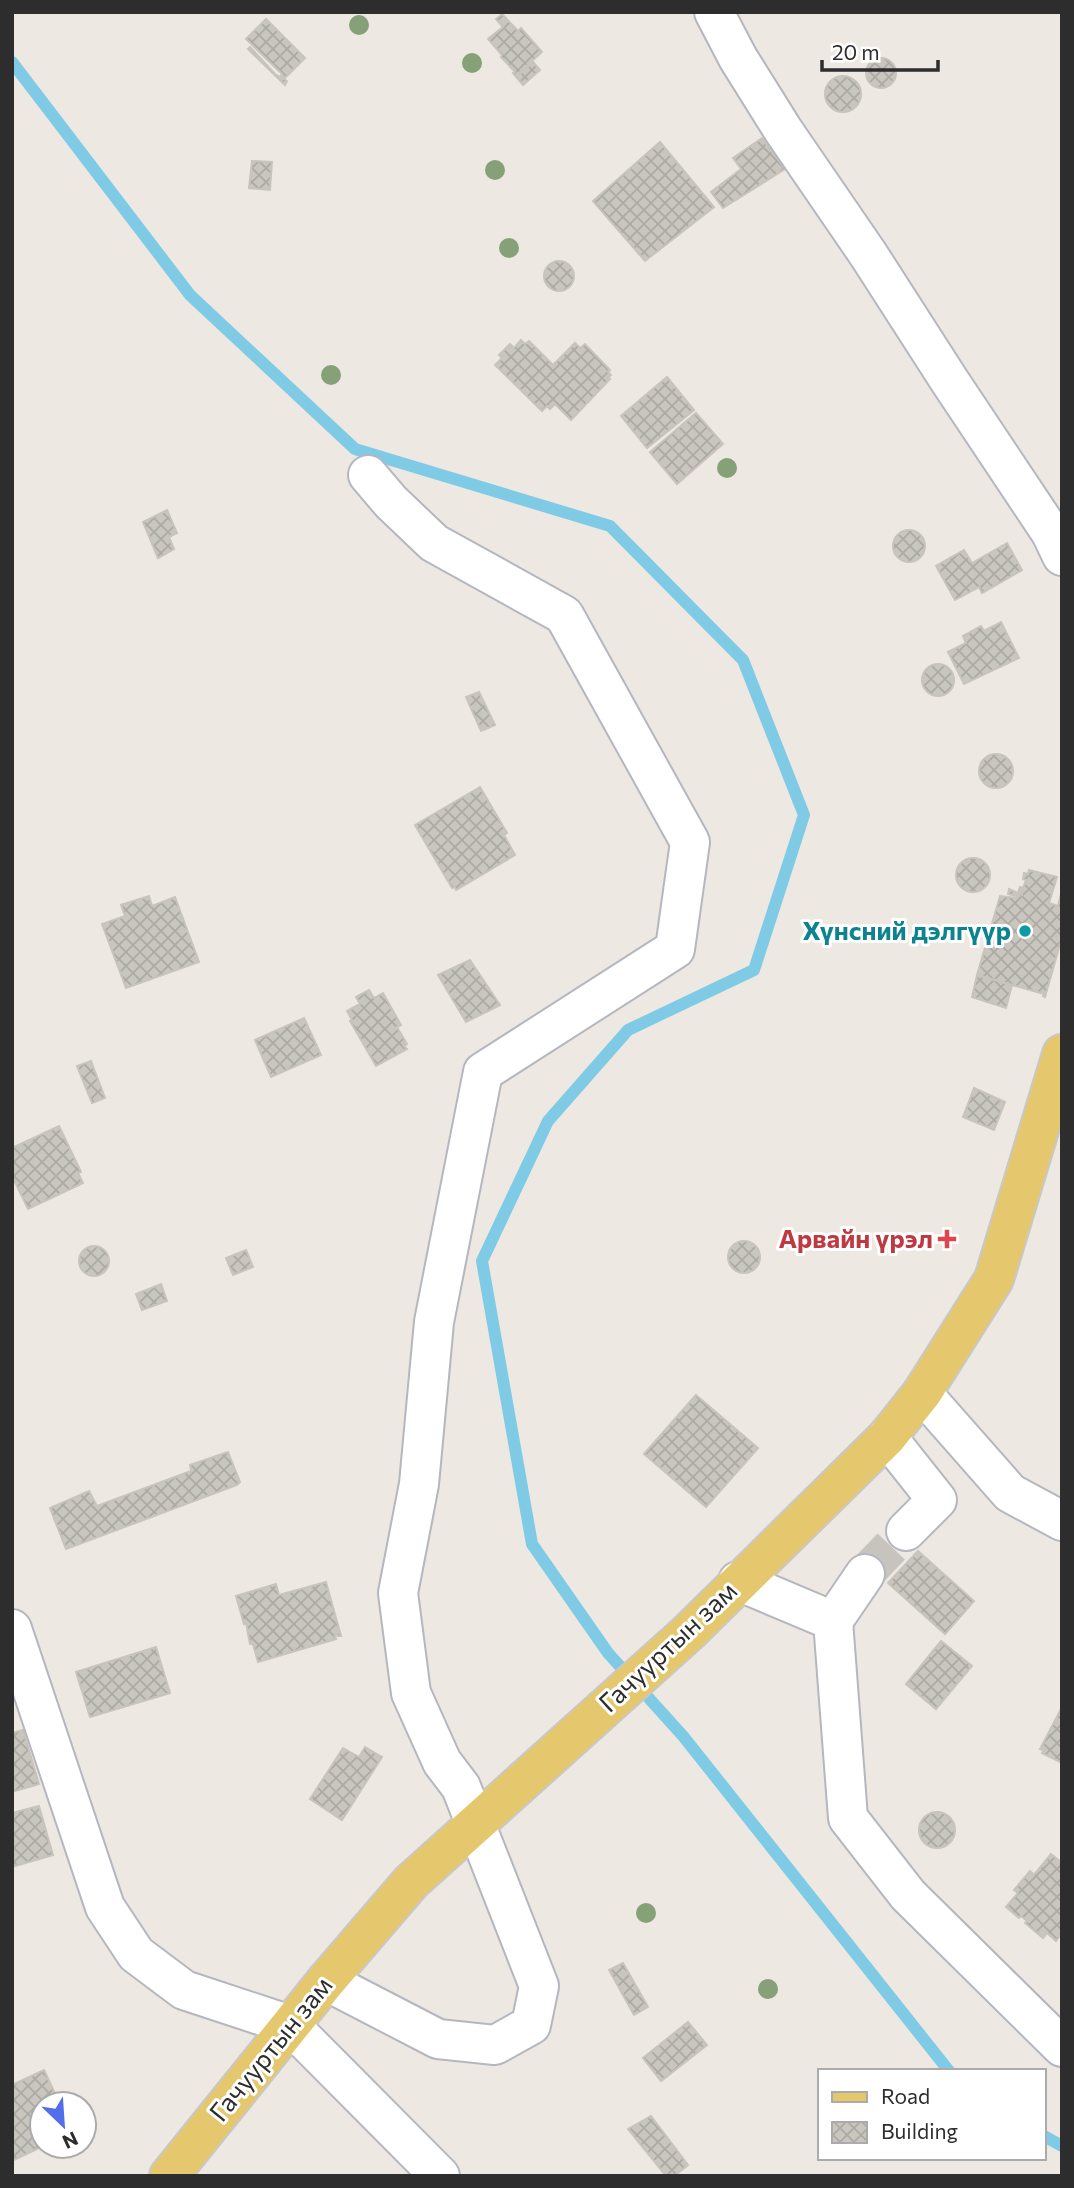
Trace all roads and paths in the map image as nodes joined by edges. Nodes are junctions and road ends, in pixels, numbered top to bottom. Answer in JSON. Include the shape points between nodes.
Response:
{"nodes":[{"id":1,"x":714,"y":12,"type":"edge"},
{"id":2,"x":368,"y":475,"type":"dead end"},
{"id":3,"x":1062,"y":556,"type":"edge"},
{"id":4,"x":1062,"y":1054,"type":"edge"},
{"id":5,"x":922,"y":1394,"type":"junction"},
{"id":6,"x":887,"y":1437,"type":"junction"},
{"id":7,"x":1062,"y":1521,"type":"edge"},
{"id":8,"x":906,"y":1531,"type":"tunnel mouth"},
{"id":9,"x":865,"y":1574,"type":"tunnel mouth"},
{"id":10,"x":738,"y":1581,"type":"junction"},
{"id":11,"x":833,"y":1621,"type":"junction"},
{"id":12,"x":12,"y":1629,"type":"edge"},
{"id":13,"x":476,"y":1822,"type":"junction"},
{"id":14,"x":326,"y":1981,"type":"junction"},
{"id":15,"x":290,"y":2025,"type":"junction"},
{"id":16,"x":1062,"y":2047,"type":"edge"},
{"id":17,"x":169,"y":2176,"type":"edge"},
{"id":18,"x":440,"y":2176,"type":"edge"}],
"edges":[{"from":1,"to":3,"type":"street","via":[[783,130]]},
{"from":2,"to":13,"type":"street","via":[[434,543],[564,615],[690,842],[675,949],[483,1072],[434,1322],[419,1484],[398,1593],[411,1693]]},
{"from":4,"to":5,"type":"main road","name":"Гачууртын зам","via":[[994,1279]]},
{"from":5,"to":6,"type":"main road","name":"Гачууртын зам"},
{"from":5,"to":7,"type":"street","via":[[1010,1493]]},
{"from":6,"to":8,"type":"street","via":[[937,1500]]},
{"from":6,"to":10,"type":"main road","name":"Гачууртын зам"},
{"from":9,"to":11,"type":"street"},
{"from":10,"to":11,"type":"street"},
{"from":10,"to":13,"type":"main road","name":"Гачууртын зам","via":[[689,1632]]},
{"from":11,"to":16,"type":"street","via":[[848,1818],[908,1895]]},
{"from":12,"to":15,"type":"street","via":[[105,1907],[136,1954],[184,1990]]},
{"from":13,"to":14,"type":"main road","name":"Гачууртын зам","via":[[411,1882]]},
{"from":13,"to":14,"type":"street","via":[[539,1986],[531,2025],[495,2045],[438,2039]]},
{"from":14,"to":15,"type":"main road","name":"Гачууртын зам"},
{"from":15,"to":17,"type":"main road","name":"Гачууртын зам"},
{"from":15,"to":18,"type":"street"}]}
